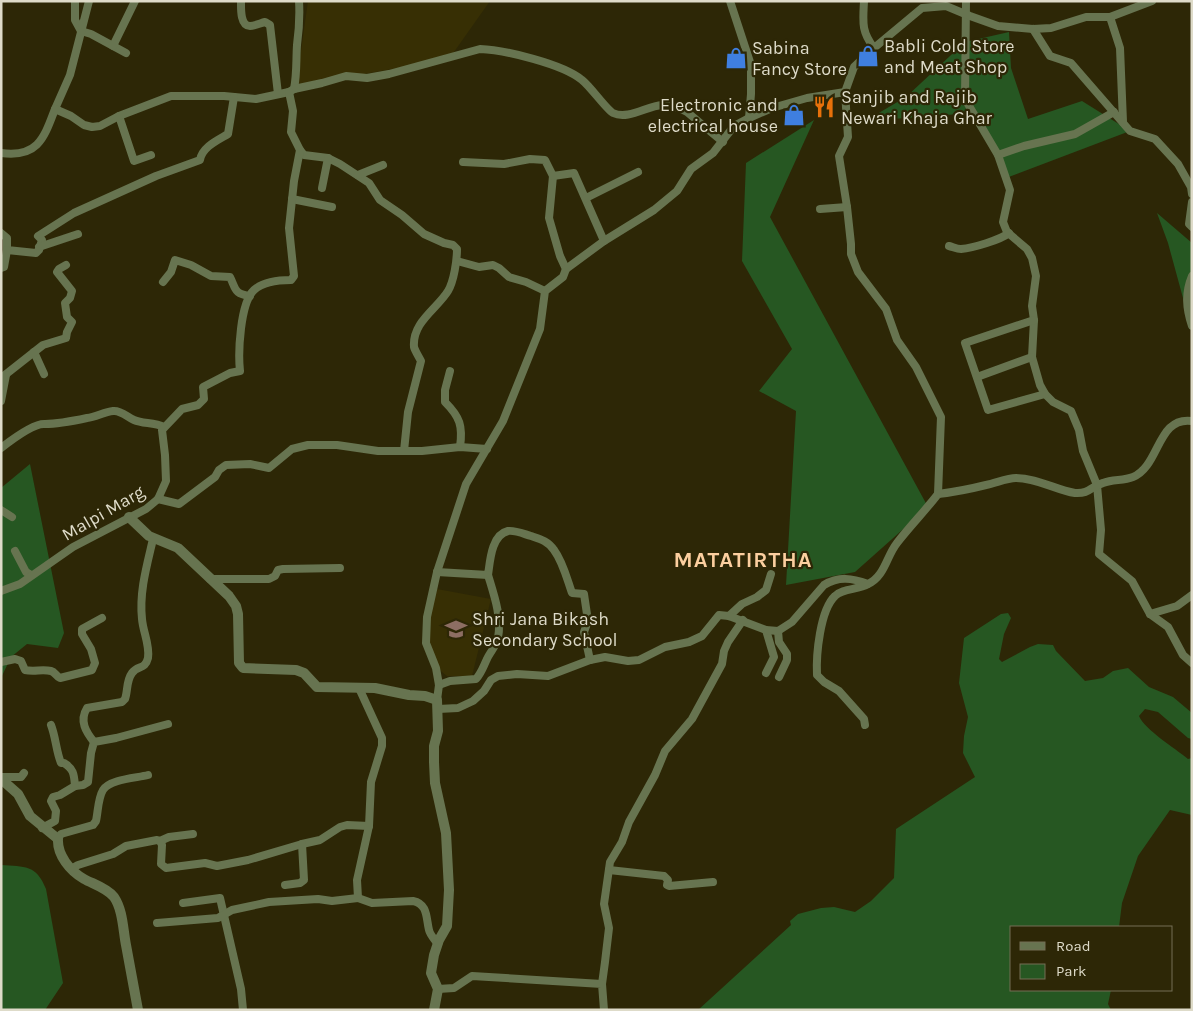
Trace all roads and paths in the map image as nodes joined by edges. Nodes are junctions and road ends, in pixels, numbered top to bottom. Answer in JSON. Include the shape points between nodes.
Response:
{"nodes":[{"id":1,"x":75,"y":1,"type":"edge"},
{"id":2,"x":89,"y":1,"type":"edge"},
{"id":3,"x":135,"y":1,"type":"edge"},
{"id":4,"x":241,"y":1,"type":"edge"},
{"id":5,"x":299,"y":1,"type":"edge"},
{"id":6,"x":730,"y":1,"type":"edge"},
{"id":7,"x":864,"y":1,"type":"edge"},
{"id":8,"x":966,"y":1,"type":"edge"},
{"id":9,"x":1152,"y":1,"type":"edge"},
{"id":10,"x":965,"y":14,"type":"junction"},
{"id":11,"x":1110,"y":17,"type":"junction"},
{"id":12,"x":1033,"y":29,"type":"junction"},
{"id":13,"x":81,"y":31,"type":"junction"},
{"id":14,"x":113,"y":46,"type":"junction"},
{"id":15,"x":874,"y":48,"type":"junction"},
{"id":16,"x":126,"y":53,"type":"dead end"},
{"id":17,"x":292,"y":90,"type":"junction"},
{"id":18,"x":845,"y":92,"type":"junction"},
{"id":19,"x":278,"y":94,"type":"junction"},
{"id":20,"x":234,"y":97,"type":"junction"},
{"id":21,"x":55,"y":110,"type":"junction"},
{"id":22,"x":1114,"y":112,"type":"junction"},
{"id":23,"x":119,"y":116,"type":"junction"},
{"id":24,"x":749,"y":118,"type":"junction"},
{"id":25,"x":1123,"y":122,"type":"junction"},
{"id":26,"x":722,"y":142,"type":"junction"},
{"id":27,"x":300,"y":150,"type":"junction"},
{"id":28,"x":1,"y":153,"type":"edge"},
{"id":29,"x":151,"y":155,"type":"dead end"},
{"id":30,"x":998,"y":155,"type":"junction"},
{"id":31,"x":328,"y":158,"type":"junction"},
{"id":32,"x":463,"y":162,"type":"dead end"},
{"id":33,"x":383,"y":165,"type":"dead end"},
{"id":34,"x":638,"y":172,"type":"dead end"},
{"id":35,"x":358,"y":175,"type":"junction"},
{"id":36,"x":553,"y":176,"type":"junction"},
{"id":37,"x":322,"y":188,"type":"dead end"},
{"id":38,"x":1192,"y":194,"type":"edge"},
{"id":39,"x":586,"y":198,"type":"junction"},
{"id":40,"x":292,"y":199,"type":"junction"},
{"id":41,"x":1192,"y":202,"type":"edge"},
{"id":42,"x":332,"y":207,"type":"dead end"},
{"id":43,"x":848,"y":207,"type":"junction"},
{"id":44,"x":820,"y":209,"type":"dead end"},
{"id":45,"x":1192,"y":227,"type":"edge"},
{"id":46,"x":1,"y":233,"type":"edge"},
{"id":47,"x":1009,"y":233,"type":"junction"},
{"id":48,"x":78,"y":234,"type":"dead end"},
{"id":49,"x":604,"y":241,"type":"junction"},
{"id":50,"x":949,"y":246,"type":"dead end"},
{"id":51,"x":39,"y":247,"type":"junction"},
{"id":52,"x":7,"y":250,"type":"junction"},
{"id":53,"x":457,"y":261,"type":"junction"},
{"id":54,"x":66,"y":265,"type":"dead end"},
{"id":55,"x":1,"y":268,"type":"edge"},
{"id":56,"x":566,"y":269,"type":"junction"},
{"id":57,"x":1192,"y":276,"type":"edge"},
{"id":58,"x":164,"y":282,"type":"dead end"},
{"id":59,"x":545,"y":291,"type":"junction"},
{"id":60,"x":250,"y":296,"type":"junction"},
{"id":61,"x":1034,"y":320,"type":"junction"},
{"id":62,"x":1192,"y":326,"type":"edge"},
{"id":63,"x":34,"y":352,"type":"junction"},
{"id":64,"x":1032,"y":357,"type":"junction"},
{"id":65,"x":450,"y":370,"type":"dead end"},
{"id":66,"x":44,"y":374,"type":"dead end"},
{"id":67,"x":4,"y":377,"type":"edge"},
{"id":68,"x":977,"y":377,"type":"junction"},
{"id":69,"x":1045,"y":394,"type":"junction"},
{"id":70,"x":1,"y":400,"type":"edge"},
{"id":71,"x":1192,"y":421,"type":"edge"},
{"id":72,"x":164,"y":427,"type":"junction"},
{"id":73,"x":460,"y":447,"type":"junction"},
{"id":74,"x":1,"y":448,"type":"edge"},
{"id":75,"x":487,"y":449,"type":"junction"},
{"id":76,"x":404,"y":450,"type":"junction"},
{"id":77,"x":1097,"y":485,"type":"junction"},
{"id":78,"x":938,"y":494,"type":"junction"},
{"id":79,"x":158,"y":499,"type":"junction"},
{"id":80,"x":1,"y":510,"type":"edge"},
{"id":81,"x":12,"y":517,"type":"dead end"},
{"id":82,"x":130,"y":517,"type":"junction"},
{"id":83,"x":153,"y":539,"type":"junction"},
{"id":84,"x":15,"y":551,"type":"dead end"},
{"id":85,"x":340,"y":568,"type":"dead end"},
{"id":86,"x":437,"y":572,"type":"junction"},
{"id":87,"x":770,"y":574,"type":"dead end"},
{"id":88,"x":31,"y":575,"type":"junction"},
{"id":89,"x":488,"y":575,"type":"junction"},
{"id":90,"x":210,"y":579,"type":"junction"},
{"id":91,"x":868,"y":584,"type":"junction"},
{"id":92,"x":1,"y":591,"type":"edge"},
{"id":93,"x":1192,"y":595,"type":"edge"},
{"id":94,"x":1150,"y":614,"type":"junction"},
{"id":95,"x":729,"y":616,"type":"junction"},
{"id":96,"x":102,"y":618,"type":"dead end"},
{"id":97,"x":743,"y":620,"type":"junction"},
{"id":98,"x":766,"y":630,"type":"junction"},
{"id":99,"x":778,"y":631,"type":"junction"},
{"id":100,"x":590,"y":660,"type":"junction"},
{"id":101,"x":1,"y":662,"type":"edge"},
{"id":102,"x":1192,"y":663,"type":"edge"},
{"id":103,"x":766,"y":673,"type":"dead end"},
{"id":104,"x":779,"y":676,"type":"dead end"},
{"id":105,"x":439,"y":685,"type":"junction"},
{"id":106,"x":359,"y":688,"type":"junction"},
{"id":107,"x":438,"y":705,"type":"junction"},
{"id":108,"x":168,"y":724,"type":"dead end"},
{"id":109,"x":865,"y":724,"type":"dead end"},
{"id":110,"x":51,"y":725,"type":"dead end"},
{"id":111,"x":94,"y":742,"type":"junction"},
{"id":112,"x":24,"y":773,"type":"dead end"},
{"id":113,"x":148,"y":775,"type":"dead end"},
{"id":114,"x":1,"y":778,"type":"edge"},
{"id":115,"x":75,"y":786,"type":"junction"},
{"id":116,"x":369,"y":826,"type":"junction"},
{"id":117,"x":42,"y":828,"type":"junction"},
{"id":118,"x":193,"y":834,"type":"dead end"},
{"id":119,"x":58,"y":839,"type":"junction"},
{"id":120,"x":160,"y":841,"type":"junction"},
{"id":121,"x":302,"y":844,"type":"junction"},
{"id":122,"x":71,"y":869,"type":"junction"},
{"id":123,"x":610,"y":870,"type":"junction"},
{"id":124,"x":713,"y":882,"type":"dead end"},
{"id":125,"x":285,"y":885,"type":"dead end"},
{"id":126,"x":358,"y":898,"type":"junction"},
{"id":127,"x":183,"y":903,"type":"dead end"},
{"id":128,"x":224,"y":915,"type":"junction"},
{"id":129,"x":157,"y":923,"type":"dead end"},
{"id":130,"x":438,"y":942,"type":"junction"},
{"id":131,"x":602,"y":984,"type":"junction"},
{"id":132,"x":438,"y":989,"type":"junction"},
{"id":133,"x":138,"y":1010,"type":"edge"},
{"id":134,"x":243,"y":1010,"type":"edge"},
{"id":135,"x":434,"y":1010,"type":"edge"},
{"id":136,"x":604,"y":1010,"type":"edge"}],
"edges":[{"from":1,"to":13,"type":"street","via":[[75,20]]},
{"from":2,"to":13,"type":"street"},
{"from":3,"to":14,"type":"street"},
{"from":4,"to":19,"type":"street","via":[[246,25],[265,22],[270,26]]},
{"from":5,"to":17,"type":"street","via":[[297,72]]},
{"from":6,"to":24,"type":"street","via":[[751,65]]},
{"from":7,"to":15,"type":"street","via":[[863,23],[866,37]]},
{"from":8,"to":10,"type":"street"},
{"from":9,"to":11,"type":"street"},
{"from":10,"to":12,"type":"street","via":[[998,26]]},
{"from":10,"to":15,"type":"street","via":[[946,6],[922,8]]},
{"from":10,"to":30,"type":"street","via":[[965,99]]},
{"from":11,"to":12,"type":"street","via":[[1086,17],[1052,28]]},
{"from":11,"to":25,"type":"street","via":[[1120,48]]},
{"from":12,"to":22,"type":"street","via":[[1050,56],[1071,63]]},
{"from":13,"to":14,"type":"street"},
{"from":13,"to":21,"type":"street","via":[[70,74]]},
{"from":14,"to":16,"type":"street"},
{"from":15,"to":18,"type":"street","via":[[854,67]]},
{"from":17,"to":19,"type":"street"},
{"from":17,"to":26,"type":"street","via":[[346,76],[376,77],[464,52],[495,50],[571,72],[590,86],[612,113],[624,115],[663,104],[682,109]]},
{"from":17,"to":27,"type":"street","via":[[291,132]]},
{"from":18,"to":24,"type":"street","via":[[807,98]]},
{"from":18,"to":43,"type":"street","via":[[848,137],[839,156]]},
{"from":19,"to":20,"type":"street","via":[[256,99]]},
{"from":20,"to":23,"type":"street","via":[[171,96]]},
{"from":20,"to":51,"type":"street","via":[[228,134],[206,148],[200,160],[74,213],[38,236],[42,240]]},
{"from":21,"to":23,"type":"street","via":[[92,127]]},
{"from":21,"to":28,"type":"street","via":[[46,133],[33,150]]},
{"from":22,"to":25,"type":"street"},
{"from":22,"to":30,"type":"street","via":[[1075,134]]},
{"from":23,"to":29,"type":"street","via":[[134,161]]},
{"from":24,"to":26,"type":"street","via":[[734,126]]},
{"from":25,"to":38,"type":"street","via":[[1130,131],[1154,139],[1178,164]]},
{"from":26,"to":49,"type":"street","via":[[691,169],[677,191],[654,210]]},
{"from":27,"to":31,"type":"street","via":[[304,155]]},
{"from":27,"to":40,"type":"street"},
{"from":30,"to":47,"type":"street","via":[[1010,190],[1002,222]]},
{"from":31,"to":35,"type":"street"},
{"from":31,"to":37,"type":"street"},
{"from":32,"to":36,"type":"street","via":[[504,164],[530,159],[546,160]]},
{"from":33,"to":35,"type":"street"},
{"from":34,"to":39,"type":"street"},
{"from":35,"to":53,"type":"street","via":[[369,183],[380,200],[424,234],[453,245],[457,249]]},
{"from":36,"to":39,"type":"street","via":[[574,173]]},
{"from":36,"to":56,"type":"street","via":[[549,218]]},
{"from":39,"to":49,"type":"street"},
{"from":40,"to":42,"type":"street"},
{"from":40,"to":60,"type":"street","via":[[289,228],[293,278],[263,286]]},
{"from":41,"to":45,"type":"street","via":[[1189,224]]},
{"from":43,"to":44,"type":"street"},
{"from":43,"to":78,"type":"street","via":[[850,254],[858,272],[886,309],[896,340],[916,368],[941,417]]},
{"from":46,"to":52,"type":"street","via":[[7,238]]},
{"from":47,"to":50,"type":"street","via":[[1001,240],[971,247]]},
{"from":47,"to":61,"type":"street","via":[[1032,258],[1036,276],[1032,306]]},
{"from":48,"to":51,"type":"street"},
{"from":49,"to":56,"type":"street"},
{"from":51,"to":52,"type":"street","via":[[36,253]]},
{"from":52,"to":55,"type":"street","via":[[4,267]]},
{"from":53,"to":59,"type":"street","via":[[479,267],[493,265],[509,277]]},
{"from":53,"to":76,"type":"street","via":[[449,290],[420,324],[415,337],[414,348],[421,361],[408,412]]},
{"from":54,"to":63,"type":"street","via":[[57,272],[72,290],[65,304],[71,325],[66,338],[43,345]]},
{"from":56,"to":59,"type":"street","via":[[563,277]]},
{"from":57,"to":62,"type":"street","via":[[1186,289],[1186,299]]},
{"from":58,"to":60,"type":"street","via":[[175,260],[211,276],[230,277],[235,290]]},
{"from":59,"to":75,"type":"street","via":[[540,329],[503,421]]},
{"from":60,"to":72,"type":"street","via":[[241,324],[240,371],[203,388],[204,400],[182,409]]},
{"from":61,"to":64,"type":"street"},
{"from":61,"to":68,"type":"street","via":[[966,344]]},
{"from":63,"to":66,"type":"street"},
{"from":63,"to":67,"type":"street"},
{"from":64,"to":68,"type":"street"},
{"from":64,"to":69,"type":"street"},
{"from":65,"to":73,"type":"street","via":[[444,390],[445,402],[459,419]]},
{"from":67,"to":70,"type":"street"},
{"from":68,"to":69,"type":"street","via":[[988,410]]},
{"from":69,"to":77,"type":"street","via":[[1053,402],[1071,410]]},
{"from":71,"to":77,"type":"street","via":[[1184,420],[1168,429],[1143,471],[1134,477]]},
{"from":72,"to":74,"type":"street","via":[[136,421],[114,410],[66,423],[44,424],[26,431]]},
{"from":72,"to":79,"type":"street","name":"Malpi Marg","via":[[161,434],[166,481]]},
{"from":73,"to":75,"type":"street"},
{"from":73,"to":76,"type":"street"},
{"from":75,"to":86,"type":"street","via":[[466,484]]},
{"from":76,"to":79,"type":"street","via":[[308,445],[292,450],[269,468],[250,464],[226,466],[179,504]]},
{"from":77,"to":78,"type":"street","via":[[1082,493],[1016,478]]},
{"from":77,"to":94,"type":"street","via":[[1101,530],[1099,554],[1132,581]]},
{"from":78,"to":91,"type":"street","via":[[895,545],[875,581]]},
{"from":79,"to":82,"type":"street","name":"Malpi Marg"},
{"from":80,"to":81,"type":"street"},
{"from":82,"to":83,"type":"street"},
{"from":82,"to":88,"type":"street","name":"Malpi Marg","via":[[73,547]]},
{"from":83,"to":90,"type":"street","via":[[178,548]]},
{"from":83,"to":111,"type":"street","via":[[141,594],[147,661],[145,666],[132,673],[122,702],[86,708],[83,724]]},
{"from":84,"to":88,"type":"street"},
{"from":85,"to":90,"type":"street","via":[[283,569],[269,580]]},
{"from":86,"to":89,"type":"street"},
{"from":86,"to":105,"type":"street","via":[[427,617],[426,643]]},
{"from":87,"to":95,"type":"street","via":[[766,590]]},
{"from":88,"to":92,"type":"street","name":"Malpi Marg","via":[[20,584]]},
{"from":89,"to":100,"type":"street","via":[[495,543],[507,531],[546,542],[560,561],[572,593],[584,594],[588,621],[584,632]]},
{"from":89,"to":105,"type":"street","via":[[496,603],[498,639],[483,672],[476,679]]},
{"from":90,"to":106,"type":"street","via":[[236,606],[239,663],[243,668],[296,670],[317,687]]},
{"from":91,"to":99,"type":"street","via":[[854,578],[824,584],[792,622]]},
{"from":91,"to":109,"type":"street","via":[[842,592],[831,602],[820,636],[817,663],[817,675],[839,691]]},
{"from":93,"to":94,"type":"street","via":[[1177,606]]},
{"from":94,"to":102,"type":"street","via":[[1168,627],[1183,655]]},
{"from":95,"to":97,"type":"street"},
{"from":95,"to":100,"type":"street","via":[[719,615],[707,632],[697,639],[665,647],[639,660],[605,657]]},
{"from":96,"to":101,"type":"street","via":[[82,629],[95,664],[92,670],[60,678],[48,670],[25,670],[21,661],[15,659]]},
{"from":97,"to":98,"type":"street"},
{"from":97,"to":123,"type":"street","via":[[728,642],[722,664],[692,719],[664,751],[610,862]]},
{"from":98,"to":99,"type":"street"},
{"from":98,"to":103,"type":"street","via":[[774,657]]},
{"from":99,"to":104,"type":"street","via":[[779,642],[787,654]]},
{"from":100,"to":107,"type":"street","via":[[548,676],[498,676],[473,701],[458,708]]},
{"from":105,"to":107,"type":"street"},
{"from":106,"to":107,"type":"street","via":[[425,696]]},
{"from":106,"to":116,"type":"street","via":[[382,738],[371,782]]},
{"from":107,"to":130,"type":"street","via":[[435,783],[446,833],[449,890],[446,926]]},
{"from":108,"to":111,"type":"street"},
{"from":110,"to":115,"type":"street","via":[[57,754],[62,763],[71,767]]},
{"from":111,"to":115,"type":"street","via":[[88,782]]},
{"from":112,"to":114,"type":"street","via":[[21,777]]},
{"from":113,"to":119,"type":"street","via":[[119,780],[108,786],[103,790],[96,822],[61,834]]},
{"from":114,"to":117,"type":"street","via":[[14,788],[30,816]]},
{"from":115,"to":117,"type":"street","via":[[53,797],[55,820]]},
{"from":116,"to":121,"type":"street","via":[[347,825],[320,840]]},
{"from":116,"to":126,"type":"street","via":[[357,880]]},
{"from":117,"to":119,"type":"street"},
{"from":118,"to":120,"type":"street"},
{"from":119,"to":122,"type":"street","via":[[57,846]]},
{"from":120,"to":121,"type":"street","via":[[160,864],[166,868],[205,863],[217,866]]},
{"from":120,"to":122,"type":"street","via":[[126,846]]},
{"from":121,"to":125,"type":"street","via":[[304,880]]},
{"from":122,"to":133,"type":"street","via":[[109,892],[117,903]]},
{"from":123,"to":124,"type":"street","via":[[664,876],[669,886]]},
{"from":123,"to":131,"type":"street","via":[[604,904],[609,928]]},
{"from":126,"to":128,"type":"street","via":[[269,902],[232,910]]},
{"from":126,"to":130,"type":"street","via":[[372,903],[418,902],[424,907],[429,932]]},
{"from":127,"to":128,"type":"street","via":[[220,898]]},
{"from":128,"to":129,"type":"street"},
{"from":128,"to":134,"type":"street"},
{"from":130,"to":132,"type":"street","via":[[431,973]]},
{"from":131,"to":132,"type":"street","via":[[472,976],[454,988]]},
{"from":131,"to":136,"type":"street"},
{"from":132,"to":135,"type":"street"}]}
